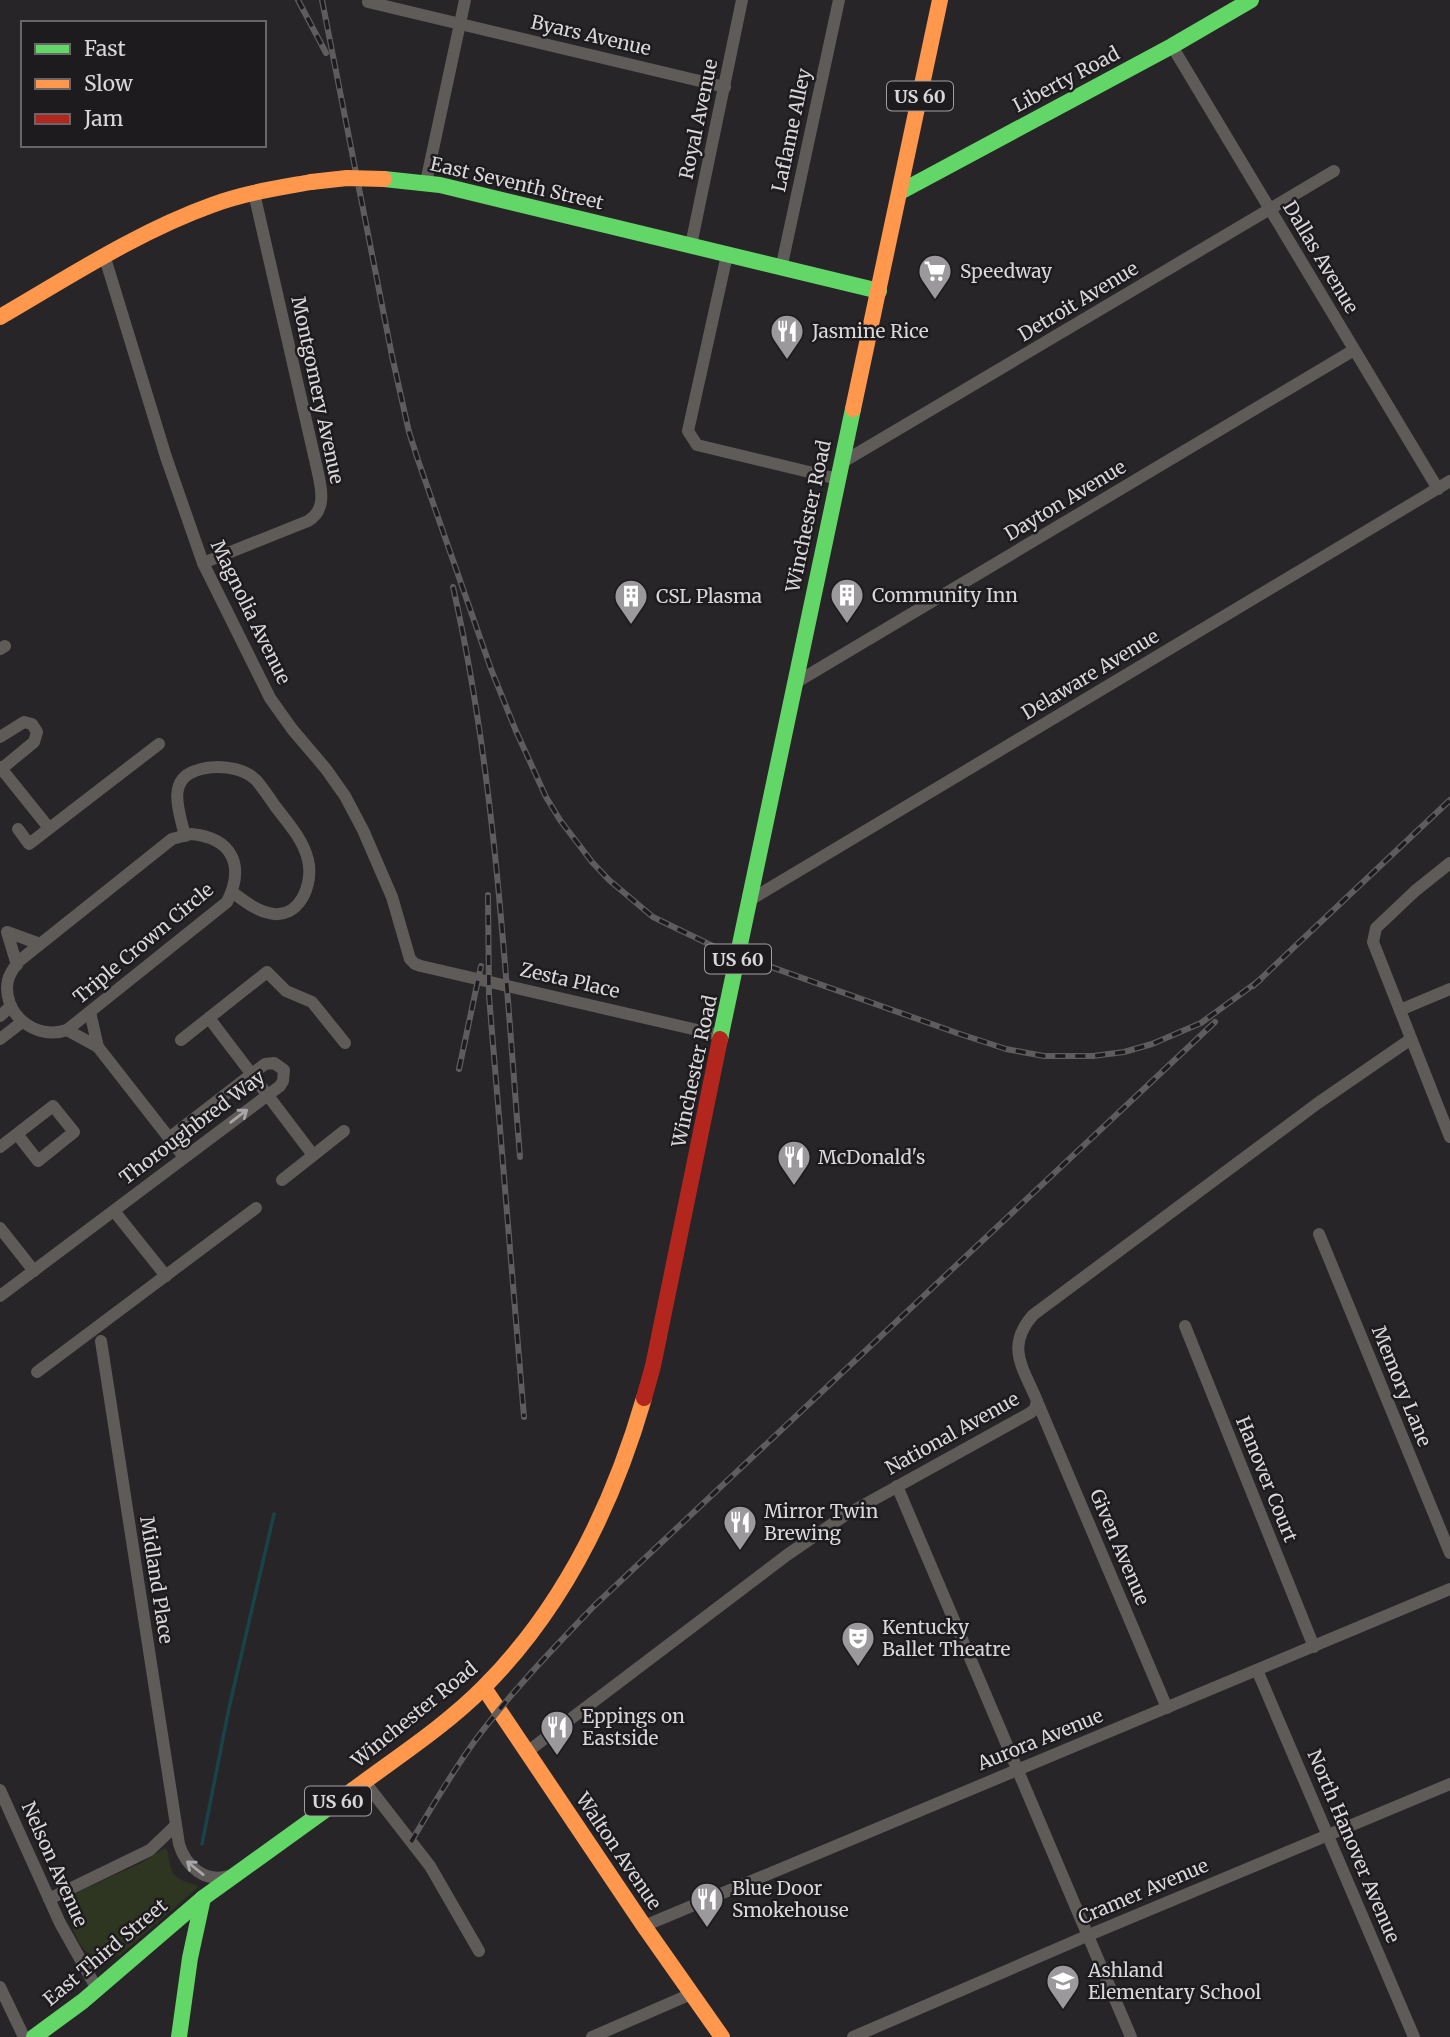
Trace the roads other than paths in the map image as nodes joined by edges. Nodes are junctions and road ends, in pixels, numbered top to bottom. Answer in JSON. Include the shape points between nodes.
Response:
{"nodes":[{"id":1,"x":465,"y":0,"type":"edge"},
{"id":2,"x":742,"y":0,"type":"edge"},
{"id":3,"x":839,"y":0,"type":"edge"},
{"id":4,"x":940,"y":0,"type":"edge"},
{"id":5,"x":1251,"y":0,"type":"edge"},
{"id":6,"x":368,"y":2,"type":"edge"},
{"id":7,"x":460,"y":24,"type":"junction"},
{"id":8,"x":1171,"y":46,"type":"junction"},
{"id":9,"x":725,"y":87,"type":"junction"},
{"id":10,"x":1334,"y":171,"type":"dead end"},
{"id":11,"x":426,"y":182,"type":"junction"},
{"id":12,"x":254,"y":192,"type":"junction"},
{"id":13,"x":900,"y":192,"type":"junction"},
{"id":14,"x":1270,"y":209,"type":"junction"},
{"id":15,"x":691,"y":245,"type":"junction"},
{"id":16,"x":727,"y":255,"type":"junction"},
{"id":17,"x":105,"y":258,"type":"junction"},
{"id":18,"x":781,"y":269,"type":"junction"},
{"id":19,"x":879,"y":291,"type":"junction"},
{"id":20,"x":0,"y":317,"type":"edge"},
{"id":21,"x":1354,"y":350,"type":"junction"},
{"id":22,"x":839,"y":471,"type":"junction"},
{"id":23,"x":1450,"y":481,"type":"edge"},
{"id":24,"x":1438,"y":489,"type":"junction"},
{"id":25,"x":203,"y":563,"type":"junction"},
{"id":26,"x":795,"y":684,"type":"junction"},
{"id":27,"x":0,"y":737,"type":"edge"},
{"id":28,"x":159,"y":744,"type":"dead end"},
{"id":29,"x":1,"y":769,"type":"edge"},
{"id":30,"x":49,"y":828,"type":"junction"},
{"id":31,"x":18,"y":829,"type":"dead end"},
{"id":32,"x":185,"y":836,"type":"junction"},
{"id":33,"x":1450,"y":863,"type":"edge"},
{"id":34,"x":232,"y":892,"type":"junction"},
{"id":35,"x":750,"y":900,"type":"junction"},
{"id":36,"x":3,"y":928,"type":"edge"},
{"id":37,"x":40,"y":944,"type":"junction"},
{"id":38,"x":410,"y":959,"type":"joint"},
{"id":39,"x":17,"y":965,"type":"junction"},
{"id":40,"x":1450,"y":989,"type":"edge"},
{"id":41,"x":12,"y":1006,"type":"junction"},
{"id":42,"x":1400,"y":1010,"type":"junction"},
{"id":43,"x":90,"y":1012,"type":"junction"},
{"id":44,"x":0,"y":1016,"type":"edge"},
{"id":45,"x":209,"y":1018,"type":"junction"},
{"id":46,"x":22,"y":1022,"type":"junction"},
{"id":47,"x":73,"y":1026,"type":"junction"},
{"id":48,"x":723,"y":1036,"type":"junction"},
{"id":49,"x":0,"y":1039,"type":"edge"},
{"id":50,"x":1411,"y":1039,"type":"junction"},
{"id":51,"x":181,"y":1040,"type":"dead end"},
{"id":52,"x":345,"y":1043,"type":"dead end"},
{"id":53,"x":98,"y":1047,"type":"junction"},
{"id":54,"x":252,"y":1074,"type":"junction"},
{"id":55,"x":268,"y":1094,"type":"junction"},
{"id":56,"x":344,"y":1131,"type":"dead end"},
{"id":57,"x":17,"y":1134,"type":"junction"},
{"id":58,"x":1450,"y":1137,"type":"edge"},
{"id":59,"x":169,"y":1138,"type":"junction"},
{"id":60,"x":0,"y":1147,"type":"edge"},
{"id":61,"x":313,"y":1155,"type":"junction"},
{"id":62,"x":184,"y":1157,"type":"junction"},
{"id":63,"x":282,"y":1180,"type":"dead end"},
{"id":64,"x":256,"y":1208,"type":"dead end"},
{"id":65,"x":114,"y":1210,"type":"junction"},
{"id":66,"x":0,"y":1228,"type":"edge"},
{"id":67,"x":1319,"y":1234,"type":"dead end"},
{"id":68,"x":34,"y":1271,"type":"junction"},
{"id":69,"x":166,"y":1276,"type":"junction"},
{"id":70,"x":0,"y":1296,"type":"edge"},
{"id":71,"x":1185,"y":1326,"type":"dead end"},
{"id":72,"x":101,"y":1341,"type":"dead end"},
{"id":73,"x":37,"y":1373,"type":"dead end"},
{"id":74,"x":1037,"y":1402,"type":"junction"},
{"id":75,"x":897,"y":1486,"type":"junction"},
{"id":76,"x":1450,"y":1553,"type":"edge"},
{"id":77,"x":1450,"y":1588,"type":"edge"},
{"id":78,"x":1314,"y":1647,"type":"junction"},
{"id":79,"x":1257,"y":1670,"type":"junction"},
{"id":80,"x":484,"y":1688,"type":"junction"},
{"id":81,"x":1167,"y":1708,"type":"junction"},
{"id":82,"x":527,"y":1752,"type":"junction"},
{"id":83,"x":1018,"y":1768,"type":"junction"},
{"id":84,"x":364,"y":1781,"type":"junction"},
{"id":85,"x":1450,"y":1784,"type":"edge"},
{"id":86,"x":0,"y":1790,"type":"edge"},
{"id":87,"x":175,"y":1826,"type":"junction"},
{"id":88,"x":1329,"y":1834,"type":"junction"},
{"id":89,"x":239,"y":1873,"type":"junction"},
{"id":90,"x":203,"y":1898,"type":"junction"},
{"id":91,"x":49,"y":1899,"type":"junction"},
{"id":92,"x":644,"y":1926,"type":"junction"},
{"id":93,"x":1088,"y":1935,"type":"junction"},
{"id":94,"x":479,"y":1951,"type":"dead end"},
{"id":95,"x":0,"y":1987,"type":"edge"},
{"id":96,"x":97,"y":1989,"type":"junction"},
{"id":97,"x":691,"y":1994,"type":"junction"},
{"id":98,"x":24,"y":2037,"type":"edge"},
{"id":99,"x":34,"y":2037,"type":"edge"},
{"id":100,"x":179,"y":2037,"type":"edge"},
{"id":101,"x":592,"y":2037,"type":"edge"},
{"id":102,"x":722,"y":2037,"type":"edge"},
{"id":103,"x":853,"y":2037,"type":"edge"},
{"id":104,"x":1131,"y":2037,"type":"edge"},
{"id":105,"x":1414,"y":2037,"type":"edge"}],
"edges":[{"from":1,"to":7,"type":"street"},
{"from":2,"to":9,"type":"street","name":"Royal Avenue"},
{"from":3,"to":18,"type":"street","name":"Laflame Alley"},
{"from":4,"to":13,"type":"main road","name":"Winchester Road","number":"US 60"},
{"from":5,"to":8,"type":"main road","name":"Liberty Road"},
{"from":6,"to":7,"type":"street","name":"Byars Avenue"},
{"from":7,"to":9,"type":"street","name":"Byars Avenue"},
{"from":7,"to":11,"type":"street"},
{"from":8,"to":13,"type":"main road","name":"Liberty Road"},
{"from":8,"to":14,"type":"street","name":"Dallas Avenue"},
{"from":9,"to":15,"type":"street","name":"Royal Avenue"},
{"from":10,"to":14,"type":"street","name":"Detroit Avenue"},
{"from":11,"to":12,"type":"main road","name":"East Seventh Street","bridge":true,"via":[[347,178]]},
{"from":11,"to":15,"type":"main road","name":"East Seventh Street"},
{"from":12,"to":17,"type":"main road","name":"East Seventh Street","via":[[187,215]]},
{"from":12,"to":25,"type":"street","name":"Montgomery Avenue","via":[[321,501],[317,514],[308,521]]},
{"from":13,"to":19,"type":"main road","name":"Winchester Road","number":"US 60"},
{"from":14,"to":21,"type":"street","name":"Dallas Avenue"},
{"from":14,"to":22,"type":"street","name":"Detroit Avenue"},
{"from":15,"to":16,"type":"main road","name":"East Seventh Street"},
{"from":16,"to":18,"type":"main road","name":"East Seventh Street"},
{"from":16,"to":22,"type":"street","via":[[688,431],[697,445]]},
{"from":17,"to":20,"type":"main road","name":"East Seventh Street"},
{"from":17,"to":25,"type":"street","name":"Magnolia Avenue"},
{"from":18,"to":19,"type":"main road","name":"East Seventh Street"},
{"from":19,"to":22,"type":"main road","name":"Winchester Road","number":"US 60"},
{"from":21,"to":24,"type":"street","name":"Dallas Avenue"},
{"from":21,"to":26,"type":"street","name":"Dayton Avenue"},
{"from":22,"to":26,"type":"main road","name":"Winchester Road","number":"US 60"},
{"from":23,"to":24,"type":"street","name":"Delaware Avenue"},
{"from":24,"to":35,"type":"street","name":"Delaware Avenue"},
{"from":25,"to":38,"type":"street","name":"Magnolia Avenue","via":[[270,698],[326,769],[363,830],[392,897]]},
{"from":26,"to":35,"type":"main road","name":"Winchester Road","number":"US 60"},
{"from":27,"to":29,"type":"street","via":[[23,722],[32,724],[37,732],[34,743]]},
{"from":28,"to":30,"type":"street"},
{"from":29,"to":30,"type":"street"},
{"from":30,"to":31,"type":"street","via":[[29,844]]},
{"from":32,"to":34,"type":"street","name":"Triple Crown Circle","via":[[208,836],[233,858],[237,872]]},
{"from":32,"to":34,"type":"street","via":[[176,797],[189,773],[222,767],[254,778],[298,836],[310,879],[306,895],[285,913],[257,909]]},
{"from":32,"to":37,"type":"street","via":[[172,839]]},
{"from":33,"to":42,"type":"street","via":[[1376,928],[1373,942]]},
{"from":34,"to":43,"type":"street","name":"Triple Crown Circle","via":[[212,914]]},
{"from":35,"to":48,"type":"main road","name":"Winchester Road","number":"US 60"},
{"from":36,"to":37,"type":"street"},
{"from":36,"to":39,"type":"street"},
{"from":37,"to":39,"type":"street"},
{"from":38,"to":48,"type":"street","name":"Zesta Place","via":[[415,964]]},
{"from":39,"to":41,"type":"street","via":[[8,979]]},
{"from":40,"to":42,"type":"street"},
{"from":41,"to":44,"type":"street"},
{"from":41,"to":46,"type":"street"},
{"from":42,"to":50,"type":"street"},
{"from":43,"to":47,"type":"street","name":"Triple Crown Circle"},
{"from":43,"to":53,"type":"street"},
{"from":45,"to":51,"type":"street"},
{"from":45,"to":52,"type":"street","via":[[267,972],[286,991],[312,1002]]},
{"from":45,"to":54,"type":"street"},
{"from":46,"to":47,"type":"street","via":[[59,1033]]},
{"from":46,"to":49,"type":"street"},
{"from":47,"to":53,"type":"street"},
{"from":48,"to":80,"type":"main road","name":"Winchester Road","number":"US 60","via":[[653,1366],[624,1461],[577,1563],[536,1625]]},
{"from":50,"to":58,"type":"street"},
{"from":50,"to":74,"type":"street","name":"National Avenue","via":[[1034,1315],[1023,1327],[1018,1348]]},
{"from":53,"to":59,"type":"street"},
{"from":54,"to":55,"type":"street"},
{"from":54,"to":55,"type":"street","name":"Thoroughbred Way","via":[[269,1062],[284,1070],[283,1081]]},
{"from":54,"to":59,"type":"street","name":"Thoroughbred Way"},
{"from":55,"to":61,"type":"street"},
{"from":62,"to":55,"type":"street","name":"Thoroughbred Way","one_way":true},
{"from":56,"to":61,"type":"street"},
{"from":57,"to":57,"type":"street","via":[[53,1106],[74,1132],[38,1161]]},
{"from":57,"to":60,"type":"street"},
{"from":59,"to":62,"type":"street"},
{"from":61,"to":63,"type":"street"},
{"from":62,"to":65,"type":"street","name":"Thoroughbred Way"},
{"from":64,"to":69,"type":"street"},
{"from":65,"to":68,"type":"street","name":"Thoroughbred Way"},
{"from":65,"to":69,"type":"street"},
{"from":66,"to":68,"type":"street"},
{"from":67,"to":76,"type":"street","name":"Memory Lane"},
{"from":68,"to":70,"type":"street","name":"Thoroughbred Way"},
{"from":69,"to":73,"type":"street"},
{"from":71,"to":78,"type":"street","name":"Hanover Court"},
{"from":72,"to":87,"type":"street","name":"Midland Place"},
{"from":74,"to":75,"type":"street","name":"National Avenue","via":[[1026,1416]]},
{"from":74,"to":81,"type":"street","name":"Given Avenue"},
{"from":75,"to":82,"type":"street","name":"National Avenue","via":[[787,1555]]},
{"from":75,"to":83,"type":"street"},
{"from":77,"to":78,"type":"street","name":"Aurora Avenue"},
{"from":78,"to":79,"type":"street","name":"Aurora Avenue"},
{"from":79,"to":81,"type":"street","name":"Aurora Avenue"},
{"from":79,"to":88,"type":"street","name":"North Hanover Avenue"},
{"from":80,"to":82,"type":"main road","name":"Walton Avenue"},
{"from":80,"to":84,"type":"main road","name":"Winchester Road","number":"US 60"},
{"from":81,"to":83,"type":"street","name":"Aurora Avenue"},
{"from":82,"to":92,"type":"main road","name":"Walton Avenue"},
{"from":83,"to":92,"type":"street","name":"Aurora Avenue"},
{"from":83,"to":93,"type":"street"},
{"from":84,"to":89,"type":"main road","name":"Winchester Road","number":"US 60"},
{"from":84,"to":94,"type":"street","via":[[430,1866]]},
{"from":85,"to":88,"type":"street","name":"Cramer Avenue"},
{"from":86,"to":91,"type":"street","name":"Nelson Avenue"},
{"from":89,"to":87,"type":"street","name":"Midland Place","one_way":true,"via":[[211,1878],[193,1868],[182,1854]]},
{"from":87,"to":91,"type":"street","via":[[150,1850]]},
{"from":88,"to":93,"type":"street","name":"Cramer Avenue"},
{"from":88,"to":105,"type":"street","name":"North Hanover Avenue"},
{"from":89,"to":90,"type":"main road","name":"Winchester Road","number":"US 60"},
{"from":90,"to":96,"type":"main road","name":"East Third Street"},
{"from":90,"to":100,"type":"main road"},
{"from":91,"to":96,"type":"street","name":"Nelson Avenue"},
{"from":92,"to":97,"type":"main road","name":"Walton Avenue"},
{"from":93,"to":103,"type":"street","name":"Cramer Avenue"},
{"from":93,"to":104,"type":"street"},
{"from":95,"to":98,"type":"street"},
{"from":96,"to":99,"type":"main road","name":"East Third Street"},
{"from":97,"to":101,"type":"street"},
{"from":97,"to":102,"type":"main road","name":"Walton Avenue"}]}
